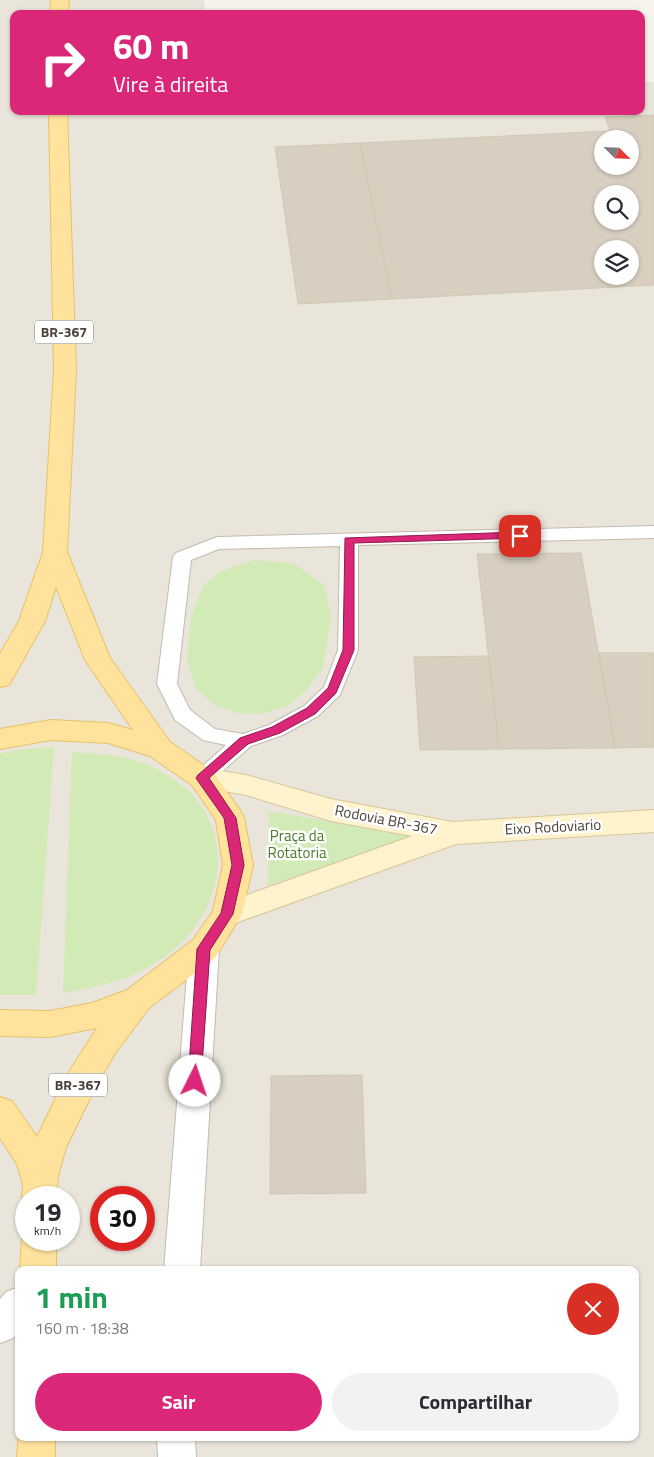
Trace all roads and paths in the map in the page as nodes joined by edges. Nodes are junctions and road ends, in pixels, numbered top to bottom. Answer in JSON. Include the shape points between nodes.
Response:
{"nodes":[{"id":1,"x":58,"y":115,"type":"edge"},
{"id":2,"x":654,"y":532,"type":"edge"},
{"id":3,"x":349,"y":540,"type":"junction"},
{"id":4,"x":55,"y":552,"type":"junction"},
{"id":5,"x":0,"y":678,"type":"edge"},
{"id":6,"x":0,"y":739,"type":"edge"},
{"id":7,"x":244,"y":741,"type":"junction"},
{"id":8,"x":160,"y":749,"type":"junction"},
{"id":9,"x":202,"y":778,"type":"junction"},
{"id":10,"x":654,"y":821,"type":"edge"},
{"id":11,"x":453,"y":833,"type":"junction"},
{"id":12,"x":227,"y":914,"type":"junction"},
{"id":13,"x":204,"y":949,"type":"junction"},
{"id":14,"x":138,"y":999,"type":"junction"},
{"id":15,"x":0,"y":1023,"type":"edge"},
{"id":16,"x":0,"y":1111,"type":"edge"},
{"id":17,"x":38,"y":1186,"type":"edge"},
{"id":18,"x":40,"y":1186,"type":"edge"},
{"id":19,"x":38,"y":1251,"type":"edge"},
{"id":20,"x":38,"y":1266,"type":"edge"},
{"id":21,"x":182,"y":1266,"type":"edge"},
{"id":22,"x":15,"y":1309,"type":"edge"},
{"id":23,"x":0,"y":1326,"type":"edge"},
{"id":24,"x":36,"y":1441,"type":"edge"},
{"id":25,"x":176,"y":1441,"type":"edge"},
{"id":26,"x":36,"y":1457,"type":"edge"},
{"id":27,"x":177,"y":1457,"type":"edge"}],
"edges":[{"from":1,"to":4,"type":"main road","number":"BR-367","via":[[65,370]]},
{"from":2,"to":3,"type":"lane"},
{"from":3,"to":7,"type":"lane","via":[[348,650],[332,690],[311,711],[276,730]]},
{"from":3,"to":7,"type":"lane","via":[[217,543],[182,557],[167,684],[182,715],[210,735]]},
{"from":4,"to":5,"type":"main road","number":"BR-367","via":[[32,621]]},
{"from":4,"to":8,"type":"main road","number":"BR-367","via":[[98,660]]},
{"from":6,"to":8,"type":"main road","number":"BR-367","via":[[51,730],[108,732]]},
{"from":7,"to":9,"type":"lane"},
{"from":8,"to":9,"type":"main road","number":"BR-367"},
{"from":9,"to":11,"type":"main road","name":"Rodovia BR-367","via":[[246,785],[331,810]]},
{"from":9,"to":12,"type":"main road","number":"BR-367","via":[[230,818],[238,865]]},
{"from":10,"to":11,"type":"main road","name":"Eixo Rodoviario"},
{"from":11,"to":12,"type":"main road","name":"Rodovia BR-367"},
{"from":12,"to":13,"type":"main road","number":"BR-367"},
{"from":13,"to":14,"type":"main road","number":"BR-367"},
{"from":13,"to":21,"type":"street"},
{"from":14,"to":15,"type":"main road","number":"BR-367","via":[[95,1016],[50,1024]]},
{"from":14,"to":18,"type":"main road","number":"BR-367","via":[[107,1037],[80,1080],[44,1158]]},
{"from":16,"to":17,"type":"main road","number":"BR-367","via":[[33,1159]]},
{"from":19,"to":20,"type":"main road"},
{"from":22,"to":23,"type":"street"},
{"from":24,"to":26,"type":"main road"},
{"from":25,"to":27,"type":"street"}]}
